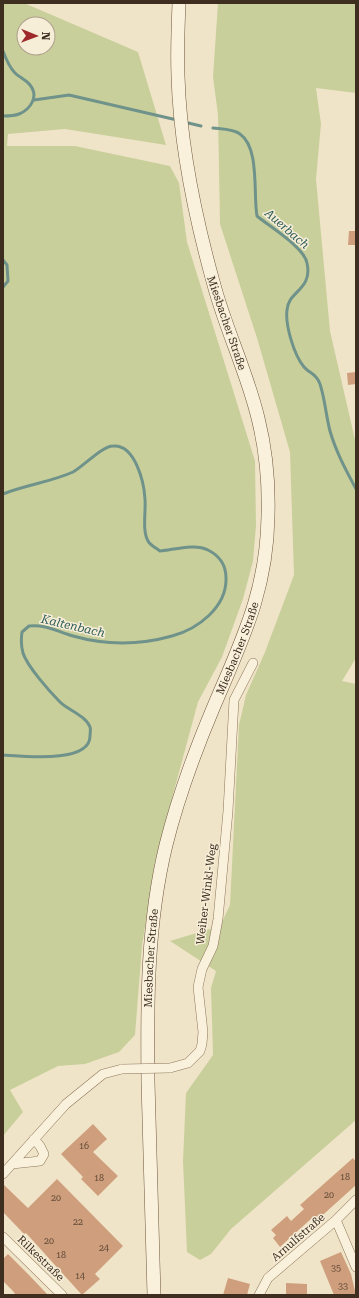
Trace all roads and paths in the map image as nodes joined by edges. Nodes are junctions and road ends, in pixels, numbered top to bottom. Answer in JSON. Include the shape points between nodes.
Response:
{"nodes":[{"id":1,"x":178,"y":3,"type":"edge"},
{"id":2,"x":253,"y":663,"type":"dead end"},
{"id":3,"x":34,"y":1139,"type":"junction"},
{"id":4,"x":12,"y":1164,"type":"junction"},
{"id":5,"x":3,"y":1174,"type":"edge"},
{"id":6,"x":356,"y":1200,"type":"edge"},
{"id":7,"x":336,"y":1220,"type":"junction"},
{"id":8,"x":3,"y":1237,"type":"edge"},
{"id":9,"x":356,"y":1267,"type":"edge"},
{"id":10,"x":62,"y":1295,"type":"edge"},
{"id":11,"x":154,"y":1295,"type":"edge"},
{"id":12,"x":259,"y":1295,"type":"edge"}],
"edges":[{"from":1,"to":11,"type":"main road","name":"Miesbacher Straße","via":[[178,77],[183,140],[197,223],[215,290],[258,416],[268,478],[269,514],[265,564],[253,613],[190,766],[166,847],[156,898],[149,951],[147,1002]]},
{"from":2,"to":3,"type":"street","name":"Weiher-Winkl-Weg","bridge":true,"via":[[234,700],[228,811],[218,919],[214,946],[202,969],[198,987],[203,1032],[200,1051],[188,1063],[170,1068],[122,1068],[103,1074],[66,1104]]},
{"from":3,"to":4,"type":"street","name":"Weiher-Winkl-Weg"},
{"from":3,"to":4,"type":"street","via":[[44,1154],[40,1161]]},
{"from":4,"to":5,"type":"street","name":"Weiher-Winkl-Weg"},
{"from":6,"to":7,"type":"street","name":"Arnulfstraße"},
{"from":7,"to":9,"type":"street"},
{"from":7,"to":12,"type":"street","name":"Arnulfstraße","via":[[268,1278]]},
{"from":8,"to":10,"type":"street","name":"Rilkestraße"}]}
